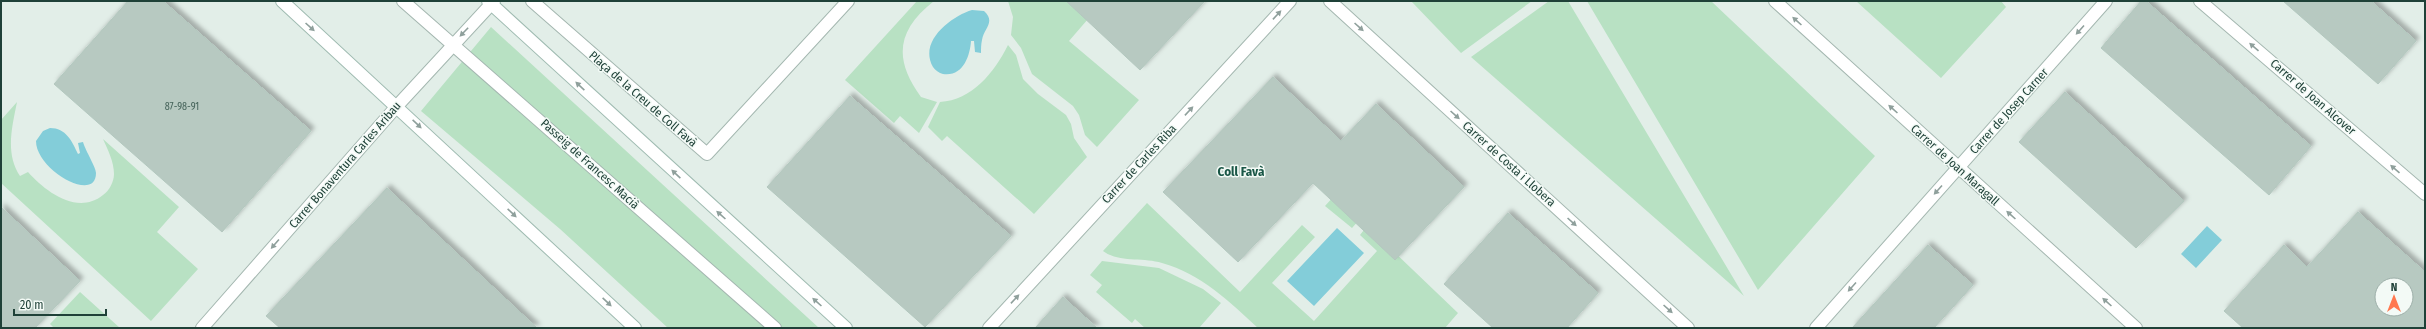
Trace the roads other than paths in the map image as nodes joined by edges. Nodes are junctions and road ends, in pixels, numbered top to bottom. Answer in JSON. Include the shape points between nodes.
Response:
{"nodes":[{"id":1,"x":282,"y":1,"type":"edge"},
{"id":2,"x":403,"y":1,"type":"edge"},
{"id":3,"x":532,"y":1,"type":"edge"},
{"id":4,"x":848,"y":1,"type":"edge"},
{"id":5,"x":1290,"y":1,"type":"edge"},
{"id":6,"x":1330,"y":1,"type":"edge"},
{"id":7,"x":1775,"y":1,"type":"edge"},
{"id":8,"x":2106,"y":1,"type":"edge"},
{"id":9,"x":2200,"y":1,"type":"edge"},
{"id":10,"x":491,"y":2,"type":"edge"},
{"id":11,"x":453,"y":44,"type":"junction"},
{"id":12,"x":397,"y":106,"type":"junction"},
{"id":13,"x":1958,"y":168,"type":"junction"},
{"id":14,"x":2425,"y":194,"type":"edge"},
{"id":15,"x":202,"y":328,"type":"edge"},
{"id":16,"x":635,"y":328,"type":"edge"},
{"id":17,"x":775,"y":328,"type":"edge"},
{"id":18,"x":846,"y":328,"type":"edge"},
{"id":19,"x":989,"y":328,"type":"edge"},
{"id":20,"x":1688,"y":328,"type":"edge"},
{"id":21,"x":1816,"y":328,"type":"edge"},
{"id":22,"x":2136,"y":328,"type":"edge"}],
"edges":[{"from":1,"to":12,"type":"street","one_way":true},
{"from":2,"to":11,"type":"street","name":"Passeig de Francesc Macià"},
{"from":3,"to":4,"type":"street","name":"Plaça de la Creu de Coll Favà","via":[[707,154]]},
{"from":19,"to":5,"type":"street","name":"Carrer de Carles Riba","one_way":true},
{"from":6,"to":20,"type":"street","name":"Carrer de Costa i Llobera","one_way":true},
{"from":13,"to":7,"type":"street","name":"Carrer de Joan Maragall","one_way":true},
{"from":8,"to":13,"type":"street","name":"Carrer de Josep Carner","one_way":true},
{"from":14,"to":9,"type":"street","name":"Carrer de Joan Alcover","one_way":true},
{"from":10,"to":11,"type":"street","name":"Carrer Bonaventura Carles Aribau","one_way":true},
{"from":18,"to":10,"type":"street","one_way":true},
{"from":11,"to":12,"type":"street","name":"Carrer Bonaventura Carles Aribau"},
{"from":11,"to":17,"type":"street","name":"Passeig de Francesc Macià"},
{"from":12,"to":15,"type":"street","name":"Carrer Bonaventura Carles Aribau","one_way":true},
{"from":12,"to":16,"type":"street","one_way":true},
{"from":13,"to":21,"type":"street","name":"Carrer de Josep Carner","one_way":true},
{"from":22,"to":13,"type":"street","name":"Carrer de Joan Maragall","one_way":true}]}
